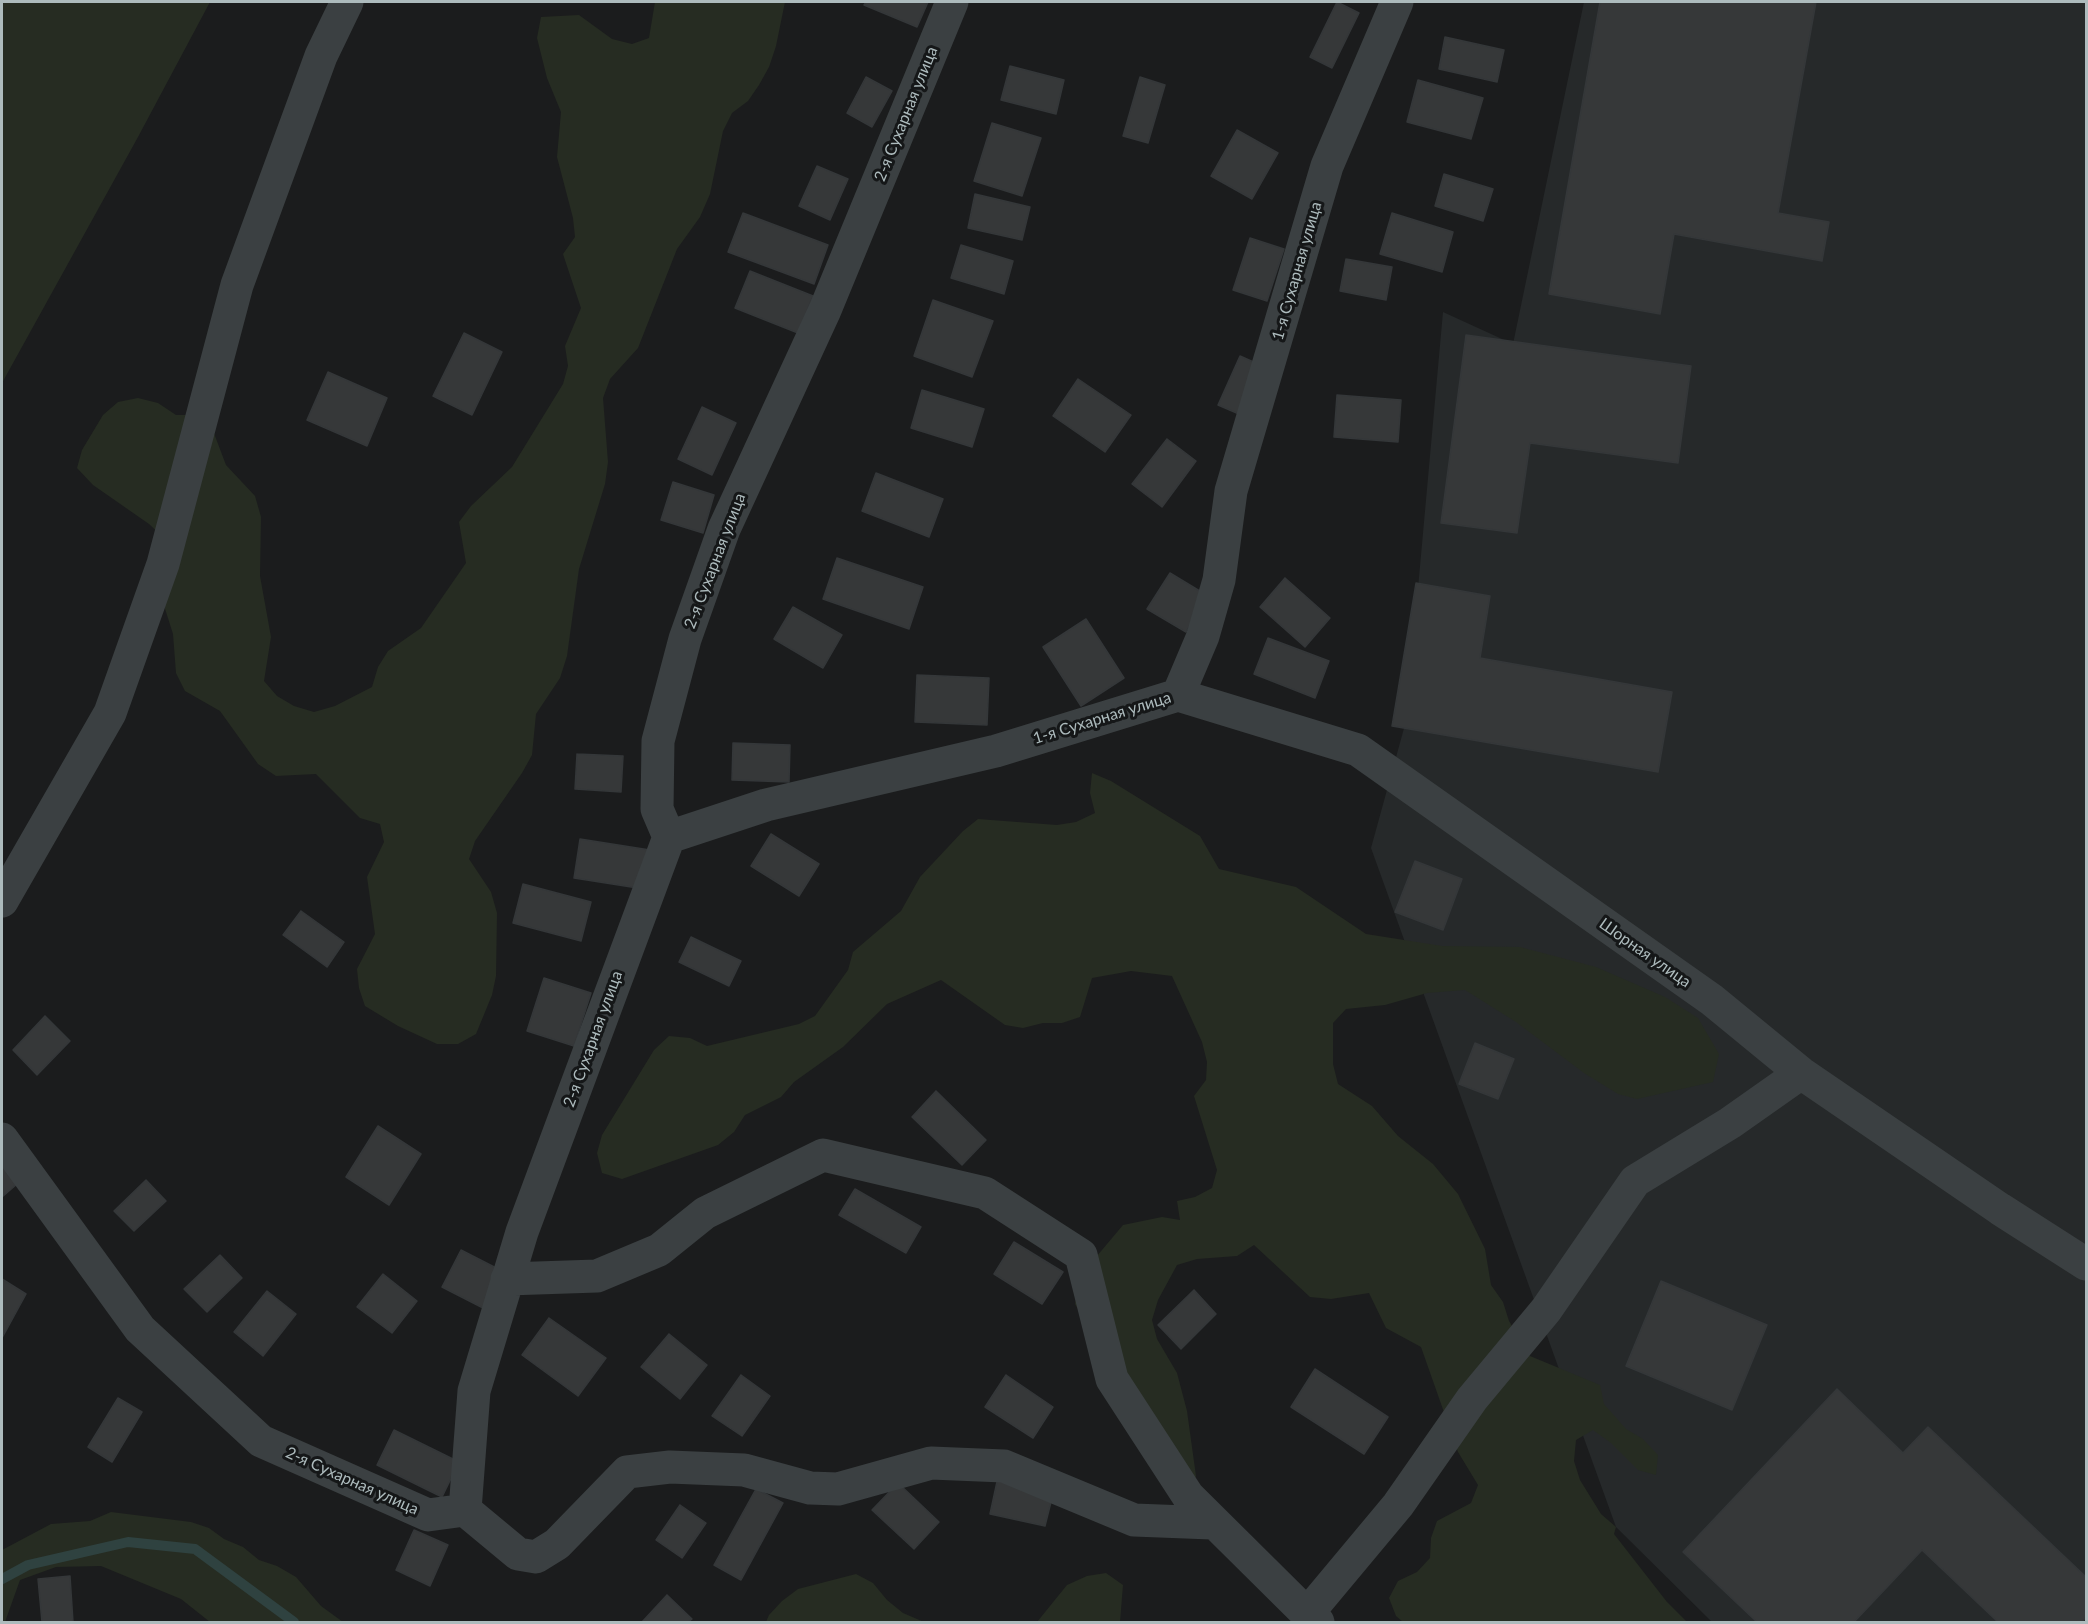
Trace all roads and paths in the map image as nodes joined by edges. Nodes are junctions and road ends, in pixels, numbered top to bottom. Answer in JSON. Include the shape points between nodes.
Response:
{"nodes":[{"id":1,"x":347,"y":2,"type":"edge"},
{"id":2,"x":952,"y":2,"type":"edge"},
{"id":3,"x":1397,"y":2,"type":"edge"},
{"id":4,"x":1178,"y":695,"type":"junction"},
{"id":5,"x":669,"y":837,"type":"junction"},
{"id":6,"x":2,"y":901,"type":"edge"},
{"id":7,"x":1801,"y":1072,"type":"junction"},
{"id":8,"x":2,"y":1139,"type":"edge"},
{"id":9,"x":2086,"y":1264,"type":"edge"},
{"id":10,"x":507,"y":1279,"type":"junction"},
{"id":11,"x":465,"y":1510,"type":"junction"},
{"id":12,"x":1212,"y":1523,"type":"junction"},
{"id":13,"x":1312,"y":1618,"type":"edge"}],
"edges":[{"from":1,"to":6,"type":"street","via":[[321,56],[237,285],[163,564],[110,713]]},
{"from":2,"to":5,"type":"street","name":"2-я Сухарная улица","via":[[825,310],[724,529],[684,639],[658,741],[657,809]]},
{"from":3,"to":4,"type":"street","name":"1-я Сухарная улица","via":[[1327,166],[1231,491],[1219,580],[1203,636]]},
{"from":4,"to":5,"type":"street","name":"1-я Сухарная улица","via":[[996,751],[766,805]]},
{"from":4,"to":7,"type":"street","name":"Шорная улица","via":[[1358,750],[1712,1000]]},
{"from":5,"to":10,"type":"street","name":"2-я Сухарная улица"},
{"from":7,"to":9,"type":"street","name":"Шорная улица"},
{"from":7,"to":13,"type":"street","via":[[1730,1123],[1635,1181],[1546,1310],[1472,1399]]},
{"from":8,"to":11,"type":"street","name":"2-я Сухарная улица","via":[[140,1329],[261,1442],[429,1515]]},
{"from":10,"to":11,"type":"street","name":"2-я Сухарная улица","via":[[474,1391]]},
{"from":10,"to":12,"type":"street","via":[[597,1276],[659,1250],[705,1213],[823,1155],[985,1192],[1081,1255],[1112,1379],[1188,1496]]},
{"from":11,"to":12,"type":"street","via":[[518,1554],[536,1557],[557,1544],[627,1472],[670,1467],[744,1470],[810,1488],[838,1489],[931,1463],[1004,1466],[1134,1520]]},
{"from":12,"to":13,"type":"street"}]}
